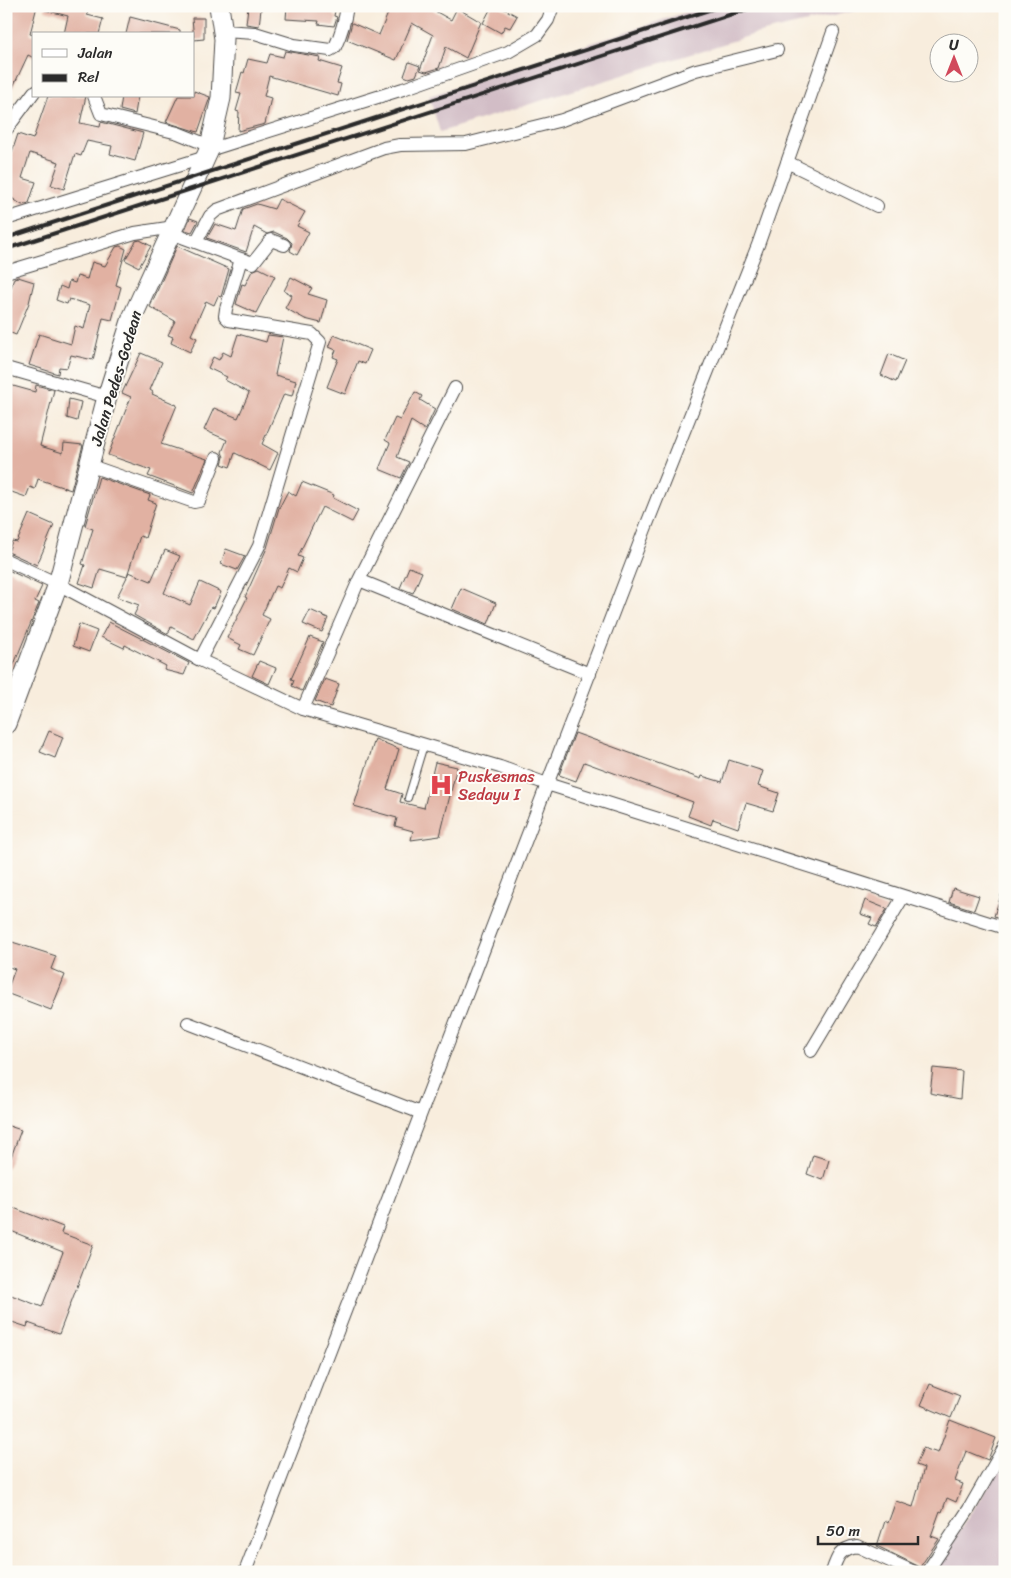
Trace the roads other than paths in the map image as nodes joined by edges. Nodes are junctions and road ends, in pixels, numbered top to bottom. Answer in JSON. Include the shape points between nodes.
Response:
{"nodes":[{"id":1,"x":219,"y":6,"type":"edge"},
{"id":2,"x":347,"y":6,"type":"edge"},
{"id":3,"x":553,"y":6,"type":"edge"},
{"id":4,"x":223,"y":31,"type":"junction"},
{"id":5,"x":833,"y":32,"type":"dead end"},
{"id":6,"x":777,"y":50,"type":"dead end"},
{"id":7,"x":32,"y":95,"type":"edge"},
{"id":8,"x":95,"y":98,"type":"edge"},
{"id":9,"x":6,"y":130,"type":"edge"},
{"id":10,"x":208,"y":151,"type":"junction"},
{"id":11,"x":787,"y":162,"type":"junction"},
{"id":12,"x":878,"y":206,"type":"dead end"},
{"id":13,"x":6,"y":219,"type":"edge"},
{"id":14,"x":172,"y":230,"type":"junction"},
{"id":15,"x":196,"y":242,"type":"junction"},
{"id":16,"x":284,"y":245,"type":"dead end"},
{"id":17,"x":241,"y":259,"type":"junction"},
{"id":18,"x":6,"y":272,"type":"edge"},
{"id":19,"x":6,"y":368,"type":"edge"},
{"id":20,"x":456,"y":388,"type":"dead end"},
{"id":21,"x":108,"y":398,"type":"junction"},
{"id":22,"x":216,"y":458,"type":"dead end"},
{"id":23,"x":91,"y":466,"type":"junction"},
{"id":24,"x":6,"y":560,"type":"edge"},
{"id":25,"x":359,"y":580,"type":"junction"},
{"id":26,"x":58,"y":584,"type":"junction"},
{"id":27,"x":200,"y":660,"type":"junction"},
{"id":28,"x":590,"y":674,"type":"junction"},
{"id":29,"x":11,"y":696,"type":"edge"},
{"id":30,"x":303,"y":708,"type":"junction"},
{"id":31,"x":6,"y":724,"type":"edge"},
{"id":32,"x":424,"y":745,"type":"junction"},
{"id":33,"x":547,"y":784,"type":"junction"},
{"id":34,"x":408,"y":798,"type":"dead end"},
{"id":35,"x":903,"y":897,"type":"junction"},
{"id":36,"x":1005,"y":928,"type":"edge"},
{"id":37,"x":188,"y":1023,"type":"dead end"},
{"id":38,"x":811,"y":1051,"type":"dead end"},
{"id":39,"x":421,"y":1113,"type":"junction"},
{"id":40,"x":1005,"y":1446,"type":"edge"},
{"id":41,"x":245,"y":1572,"type":"edge"},
{"id":42,"x":832,"y":1572,"type":"edge"},
{"id":43,"x":914,"y":1572,"type":"edge"},
{"id":44,"x":927,"y":1572,"type":"edge"}],
"edges":[{"from":1,"to":4,"type":"street","name":"Jalan Pedes-Godean"},
{"from":2,"to":4,"type":"street","via":[[337,43],[330,50],[294,45],[255,33]]},
{"from":3,"to":10,"type":"street","via":[[548,20],[536,35],[508,52]]},
{"from":4,"to":10,"type":"street","name":"Jalan Pedes-Godean","via":[[221,98]]},
{"from":5,"to":11,"type":"street"},
{"from":6,"to":15,"type":"street","via":[[696,70],[562,120],[466,144],[384,148],[217,210],[210,216]]},
{"from":7,"to":9,"type":"street"},
{"from":8,"to":10,"type":"street","via":[[102,114],[178,133]]},
{"from":10,"to":13,"type":"street"},
{"from":10,"to":14,"type":"street","name":"Jalan Pedes-Godean"},
{"from":11,"to":12,"type":"street"},
{"from":11,"to":28,"type":"street","via":[[758,245]]},
{"from":14,"to":15,"type":"street"},
{"from":14,"to":18,"type":"street","via":[[135,233]]},
{"from":14,"to":21,"type":"street","name":"Jalan Pedes-Godean","via":[[132,318]]},
{"from":15,"to":17,"type":"street"},
{"from":16,"to":17,"type":"street","via":[[271,240],[253,263]]},
{"from":17,"to":27,"type":"street","via":[[225,316],[229,320],[312,334],[321,347],[259,546]]},
{"from":19,"to":21,"type":"street"},
{"from":20,"to":25,"type":"street"},
{"from":21,"to":23,"type":"street","name":"Jalan Pedes-Godean"},
{"from":22,"to":23,"type":"street","via":[[199,500],[194,502]]},
{"from":23,"to":26,"type":"street","name":"Jalan Pedes-Godean"},
{"from":24,"to":26,"type":"street"},
{"from":25,"to":28,"type":"street"},
{"from":25,"to":30,"type":"street"},
{"from":26,"to":27,"type":"street"},
{"from":26,"to":29,"type":"street","name":"Jalan Pedes-Godean"},
{"from":27,"to":30,"type":"street"},
{"from":28,"to":33,"type":"street"},
{"from":29,"to":31,"type":"street","name":"Jalan Pedes-Godean"},
{"from":30,"to":32,"type":"street"},
{"from":32,"to":33,"type":"street"},
{"from":32,"to":34,"type":"lane"},
{"from":33,"to":35,"type":"street"},
{"from":33,"to":39,"type":"street"},
{"from":35,"to":36,"type":"street"},
{"from":35,"to":38,"type":"street"},
{"from":37,"to":39,"type":"street"},
{"from":39,"to":41,"type":"street"},
{"from":40,"to":44,"type":"street","via":[[969,1509]]},
{"from":42,"to":43,"type":"street","via":[[841,1551],[857,1546]]}]}
